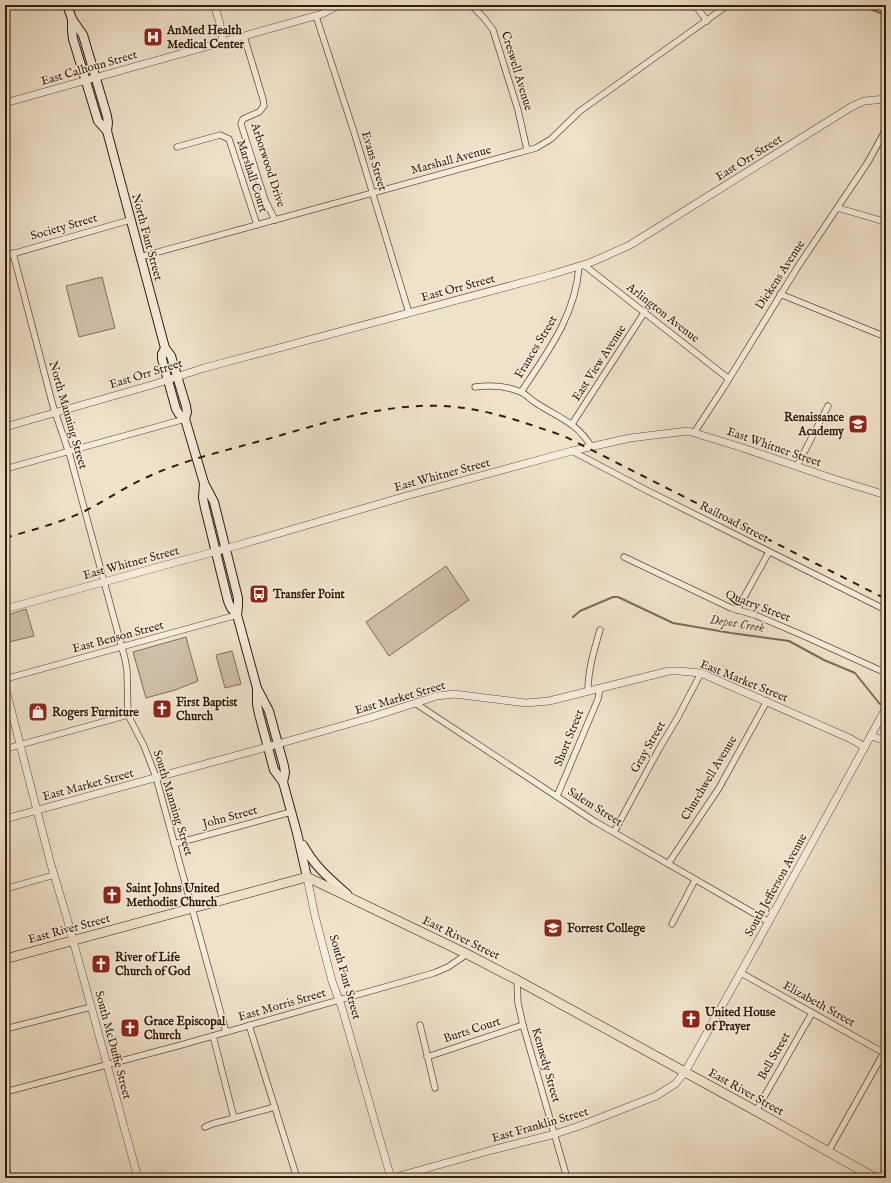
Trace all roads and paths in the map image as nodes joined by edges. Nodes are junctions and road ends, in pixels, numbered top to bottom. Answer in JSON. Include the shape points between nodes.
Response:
{"nodes":[{"id":1,"x":67,"y":5,"type":"edge"},
{"id":2,"x":214,"y":5,"type":"edge"},
{"id":3,"x":339,"y":5,"type":"edge"},
{"id":4,"x":471,"y":5,"type":"edge"},
{"id":5,"x":695,"y":5,"type":"edge"},
{"id":6,"x":728,"y":5,"type":"edge"},
{"id":7,"x":316,"y":16,"type":"junction"},
{"id":8,"x":72,"y":19,"type":"junction"},
{"id":9,"x":707,"y":20,"type":"junction"},
{"id":10,"x":244,"y":36,"type":"junction"},
{"id":11,"x":223,"y":41,"type":"junction"},
{"id":12,"x":96,"y":77,"type":"junction"},
{"id":13,"x":87,"y":80,"type":"junction"},
{"id":14,"x":886,"y":99,"type":"edge"},
{"id":15,"x":5,"y":103,"type":"edge"},
{"id":16,"x":886,"y":129,"type":"edge"},
{"id":17,"x":107,"y":132,"type":"junction"},
{"id":18,"x":177,"y":147,"type":"dead end"},
{"id":19,"x":527,"y":150,"type":"junction"},
{"id":20,"x":372,"y":192,"type":"junction"},
{"id":21,"x":838,"y":208,"type":"junction"},
{"id":22,"x":130,"y":220,"type":"junction"},
{"id":23,"x":276,"y":220,"type":"junction"},
{"id":24,"x":886,"y":222,"type":"edge"},
{"id":25,"x":257,"y":225,"type":"junction"},
{"id":26,"x":13,"y":253,"type":"junction"},
{"id":27,"x":5,"y":256,"type":"edge"},
{"id":28,"x":140,"y":257,"type":"junction"},
{"id":29,"x":581,"y":265,"type":"junction"},
{"id":30,"x":780,"y":294,"type":"junction"},
{"id":31,"x":409,"y":313,"type":"junction"},
{"id":32,"x":644,"y":313,"type":"junction"},
{"id":33,"x":886,"y":337,"type":"edge"},
{"id":34,"x":165,"y":348,"type":"junction"},
{"id":35,"x":177,"y":376,"type":"junction"},
{"id":36,"x":168,"y":379,"type":"junction"},
{"id":37,"x":729,"y":379,"type":"junction"},
{"id":38,"x":475,"y":387,"type":"dead end"},
{"id":39,"x":521,"y":392,"type":"junction"},
{"id":40,"x":828,"y":406,"type":"dead end"},
{"id":41,"x":56,"y":412,"type":"junction"},
{"id":42,"x":185,"y":419,"type":"junction"},
{"id":43,"x":572,"y":424,"type":"junction"},
{"id":44,"x":5,"y":427,"type":"edge"},
{"id":45,"x":694,"y":433,"type":"junction"},
{"id":46,"x":591,"y":446,"type":"junction"},
{"id":47,"x":68,"y":451,"type":"junction"},
{"id":48,"x":572,"y":451,"type":"junction"},
{"id":49,"x":797,"y":466,"type":"junction"},
{"id":50,"x":5,"y":468,"type":"edge"},
{"id":51,"x":204,"y":484,"type":"junction"},
{"id":52,"x":886,"y":495,"type":"edge"},
{"id":53,"x":226,"y":548,"type":"junction"},
{"id":54,"x":216,"y":551,"type":"junction"},
{"id":55,"x":769,"y":552,"type":"junction"},
{"id":56,"x":624,"y":557,"type":"dead end"},
{"id":57,"x":104,"y":582,"type":"junction"},
{"id":58,"x":5,"y":609,"type":"edge"},
{"id":59,"x":737,"y":610,"type":"junction"},
{"id":60,"x":886,"y":610,"type":"edge"},
{"id":61,"x":237,"y":615,"type":"junction"},
{"id":62,"x":600,"y":630,"type":"dead end"},
{"id":63,"x":121,"y":647,"type":"junction"},
{"id":64,"x":700,"y":673,"type":"junction"},
{"id":65,"x":886,"y":673,"type":"edge"},
{"id":66,"x":5,"y":679,"type":"edge"},
{"id":67,"x":5,"y":686,"type":"edge"},
{"id":68,"x":257,"y":688,"type":"junction"},
{"id":69,"x":600,"y":688,"type":"junction"},
{"id":70,"x":588,"y":691,"type":"junction"},
{"id":71,"x":767,"y":701,"type":"junction"},
{"id":72,"x":415,"y":703,"type":"junction"},
{"id":73,"x":885,"y":709,"type":"edge"},
{"id":74,"x":128,"y":716,"type":"junction"},
{"id":75,"x":871,"y":736,"type":"junction"},
{"id":76,"x":886,"y":741,"type":"edge"},
{"id":77,"x":278,"y":744,"type":"junction"},
{"id":78,"x":21,"y":745,"type":"junction"},
{"id":79,"x":268,"y":747,"type":"junction"},
{"id":80,"x":865,"y":747,"type":"junction"},
{"id":81,"x":5,"y":749,"type":"edge"},
{"id":82,"x":156,"y":778,"type":"junction"},
{"id":83,"x":283,"y":782,"type":"junction"},
{"id":84,"x":557,"y":796,"type":"junction"},
{"id":85,"x":37,"y":810,"type":"junction"},
{"id":86,"x":291,"y":812,"type":"junction"},
{"id":87,"x":5,"y":819,"type":"edge"},
{"id":88,"x":614,"y":832,"type":"junction"},
{"id":89,"x":297,"y":833,"type":"junction"},
{"id":90,"x":174,"y":844,"type":"junction"},
{"id":91,"x":668,"y":864,"type":"junction"},
{"id":92,"x":54,"y":875,"type":"junction"},
{"id":93,"x":307,"y":877,"type":"junction"},
{"id":94,"x":695,"y":880,"type":"junction"},
{"id":95,"x":5,"y":889,"type":"edge"},
{"id":96,"x":352,"y":898,"type":"junction"},
{"id":97,"x":192,"y":908,"type":"junction"},
{"id":98,"x":769,"y":922,"type":"junction"},
{"id":99,"x":672,"y":924,"type":"dead end"},
{"id":100,"x":73,"y":941,"type":"junction"},
{"id":101,"x":467,"y":954,"type":"junction"},
{"id":102,"x":5,"y":959,"type":"edge"},
{"id":103,"x":741,"y":973,"type":"junction"},
{"id":104,"x":517,"y":980,"type":"junction"},
{"id":105,"x":338,"y":1000,"type":"junction"},
{"id":106,"x":91,"y":1007,"type":"junction"},
{"id":107,"x":812,"y":1013,"type":"junction"},
{"id":108,"x":249,"y":1025,"type":"junction"},
{"id":109,"x":420,"y":1025,"type":"dead end"},
{"id":110,"x":524,"y":1025,"type":"junction"},
{"id":111,"x":5,"y":1030,"type":"edge"},
{"id":112,"x":226,"y":1032,"type":"junction"},
{"id":113,"x":213,"y":1036,"type":"junction"},
{"id":114,"x":885,"y":1052,"type":"edge"},
{"id":115,"x":427,"y":1057,"type":"junction"},
{"id":116,"x":107,"y":1065,"type":"junction"},
{"id":117,"x":685,"y":1072,"type":"junction"},
{"id":118,"x":435,"y":1088,"type":"dead end"},
{"id":119,"x":5,"y":1092,"type":"edge"},
{"id":120,"x":275,"y":1107,"type":"junction"},
{"id":121,"x":756,"y":1111,"type":"junction"},
{"id":122,"x":234,"y":1118,"type":"junction"},
{"id":123,"x":205,"y":1127,"type":"dead end"},
{"id":124,"x":554,"y":1134,"type":"junction"},
{"id":125,"x":828,"y":1152,"type":"junction"},
{"id":126,"x":5,"y":1170,"type":"edge"},
{"id":127,"x":7,"y":1178,"type":"edge"},
{"id":128,"x":138,"y":1178,"type":"edge"},
{"id":129,"x":297,"y":1178,"type":"edge"},
{"id":130,"x":391,"y":1178,"type":"edge"},
{"id":131,"x":567,"y":1178,"type":"edge"},
{"id":132,"x":875,"y":1178,"type":"edge"}],
"edges":[{"from":1,"to":8,"type":"main road","name":"North Fant Street"},
{"from":2,"to":11,"type":"street"},
{"from":3,"to":7,"type":"street","name":"East Calhoun Street"},
{"from":4,"to":19,"type":"street","name":"Creswell Avenue","via":[[493,30],[518,110]]},
{"from":5,"to":9,"type":"street"},
{"from":6,"to":9,"type":"street","name":"Marshall Avenue"},
{"from":7,"to":10,"type":"street","name":"East Calhoun Street"},
{"from":7,"to":20,"type":"street","name":"Evans Street"},
{"from":8,"to":12,"type":"main road","name":"North Fant Street","via":[[83,35]]},
{"from":8,"to":13,"type":"main road","name":"North Fant Street","via":[[73,39]]},
{"from":9,"to":19,"type":"street","name":"Marshall Avenue","via":[[580,111],[551,139]]},
{"from":10,"to":11,"type":"street","name":"East Calhoun Street"},
{"from":10,"to":23,"type":"street","name":"Arborwood Drive","via":[[264,106],[259,112],[243,119],[241,124],[265,200]]},
{"from":11,"to":12,"type":"street","name":"East Calhoun Street"},
{"from":12,"to":13,"type":"street","name":"East Calhoun Street"},
{"from":12,"to":17,"type":"main road","name":"North Fant Street","via":[[108,116]]},
{"from":13,"to":15,"type":"street","name":"East Calhoun Street"},
{"from":13,"to":17,"type":"main road","name":"North Fant Street","via":[[98,120]]},
{"from":14,"to":29,"type":"street","name":"East Orr Street","via":[[864,101],[851,107],[630,245]]},
{"from":16,"to":21,"type":"street","name":"Dickens Avenue"},
{"from":17,"to":22,"type":"main road","name":"North Fant Street"},
{"from":18,"to":25,"type":"street","name":"Marshall Court","via":[[220,136],[229,139]]},
{"from":19,"to":20,"type":"street","name":"Marshall Avenue"},
{"from":20,"to":23,"type":"street","name":"Marshall Avenue"},
{"from":20,"to":31,"type":"street","name":"Evans Street"},
{"from":21,"to":24,"type":"street"},
{"from":21,"to":30,"type":"street","name":"Dickens Avenue"},
{"from":22,"to":26,"type":"street","name":"Society Street"},
{"from":22,"to":28,"type":"main road","name":"North Fant Street"},
{"from":23,"to":25,"type":"street","name":"Marshall Avenue"},
{"from":25,"to":28,"type":"street","name":"Marshall Avenue"},
{"from":26,"to":27,"type":"street","name":"Society Street"},
{"from":26,"to":41,"type":"street","name":"North Manning Street"},
{"from":28,"to":34,"type":"main road","name":"North Fant Street"},
{"from":29,"to":31,"type":"street","name":"East Orr Street"},
{"from":29,"to":32,"type":"street","name":"Arlington Avenue"},
{"from":29,"to":39,"type":"street","name":"Frances Street","via":[[568,316]]},
{"from":30,"to":33,"type":"street"},
{"from":30,"to":37,"type":"street","name":"Dickens Avenue"},
{"from":31,"to":35,"type":"street","name":"East Orr Street"},
{"from":32,"to":37,"type":"street","name":"Arlington Avenue"},
{"from":32,"to":43,"type":"street","name":"East View Avenue"},
{"from":34,"to":35,"type":"main road","name":"North Fant Street","via":[[171,356]]},
{"from":34,"to":36,"type":"main road","name":"North Fant Street","via":[[162,359]]},
{"from":35,"to":36,"type":"street","name":"East Orr Street"},
{"from":35,"to":42,"type":"main road","name":"North Fant Street","via":[[186,406]]},
{"from":36,"to":41,"type":"street","name":"East Orr Street"},
{"from":36,"to":42,"type":"main road","name":"North Fant Street","via":[[176,409]]},
{"from":37,"to":45,"type":"street","name":"Dickens Avenue"},
{"from":38,"to":39,"type":"street","name":"Frances Street","via":[[502,387]]},
{"from":39,"to":43,"type":"street","name":"Frances Street"},
{"from":40,"to":49,"type":"street"},
{"from":41,"to":44,"type":"street","name":"East Orr Street"},
{"from":41,"to":47,"type":"street","name":"North Manning Street"},
{"from":42,"to":47,"type":"street"},
{"from":42,"to":51,"type":"main road","name":"North Fant Street"},
{"from":43,"to":46,"type":"street","name":"Frances Street","via":[[584,434]]},
{"from":45,"to":46,"type":"street","name":"East Whitner Street","via":[[688,431],[630,438]]},
{"from":45,"to":49,"type":"street","name":"East Whitner Street"},
{"from":46,"to":48,"type":"street","name":"East Whitner Street"},
{"from":47,"to":50,"type":"street"},
{"from":47,"to":57,"type":"street","name":"North Manning Street"},
{"from":48,"to":53,"type":"street","name":"East Whitner Street"},
{"from":48,"to":55,"type":"street","name":"Railroad Street"},
{"from":49,"to":52,"type":"street","name":"East Whitner Street"},
{"from":51,"to":53,"type":"main road","name":"North Fant Street","via":[[214,502]]},
{"from":51,"to":54,"type":"main road","name":"North Fant Street","via":[[203,498]]},
{"from":53,"to":54,"type":"street","name":"East Whitner Street"},
{"from":53,"to":61,"type":"main road","name":"South Fant Street","via":[[238,598]]},
{"from":54,"to":57,"type":"street","name":"East Whitner Street"},
{"from":54,"to":61,"type":"main road","name":"South Fant Street","via":[[228,601]]},
{"from":55,"to":59,"type":"street"},
{"from":55,"to":60,"type":"street","name":"Railroad Street"},
{"from":56,"to":59,"type":"street","name":"Quarry Street"},
{"from":57,"to":58,"type":"street","name":"East Whitner Street"},
{"from":57,"to":63,"type":"street","name":"South Manning Street"},
{"from":59,"to":65,"type":"street","name":"Quarry Street","via":[[755,615]]},
{"from":61,"to":63,"type":"street","name":"East Benson Street"},
{"from":61,"to":68,"type":"main road","name":"South Fant Street"},
{"from":62,"to":70,"type":"street","via":[[591,662]]},
{"from":63,"to":66,"type":"street","name":"East Benson Street"},
{"from":63,"to":74,"type":"street","name":"South Manning Street","via":[[127,670]]},
{"from":64,"to":69,"type":"street","name":"East Market Street","via":[[669,672]]},
{"from":64,"to":71,"type":"street","name":"East Market Street"},
{"from":64,"to":88,"type":"street","name":"Gray Street"},
{"from":67,"to":78,"type":"street","name":"South McDuffie Street"},
{"from":68,"to":77,"type":"main road","name":"South Fant Street","via":[[269,711]]},
{"from":68,"to":79,"type":"main road","name":"South Fant Street","via":[[258,714]]},
{"from":69,"to":70,"type":"street","name":"East Market Street"},
{"from":69,"to":84,"type":"street","name":"Short Street","via":[[598,699]]},
{"from":70,"to":72,"type":"street","name":"East Market Street","via":[[532,703],[454,694]]},
{"from":71,"to":80,"type":"street","name":"East Market Street"},
{"from":71,"to":91,"type":"street","name":"Churchwell Avenue","via":[[719,788]]},
{"from":72,"to":77,"type":"street","name":"East Market Street"},
{"from":72,"to":84,"type":"street","name":"Salem Street"},
{"from":73,"to":75,"type":"street","name":"South Jefferson Avenue"},
{"from":74,"to":78,"type":"street"},
{"from":74,"to":82,"type":"street","name":"South Manning Street","via":[[144,746]]},
{"from":75,"to":76,"type":"street"},
{"from":75,"to":80,"type":"street","name":"South Jefferson Avenue"},
{"from":77,"to":79,"type":"street","name":"East Market Street"},
{"from":77,"to":83,"type":"main road","name":"South Fant Street","via":[[285,773]]},
{"from":78,"to":81,"type":"street"},
{"from":78,"to":85,"type":"street","name":"South McDuffie Street"},
{"from":79,"to":82,"type":"street","name":"East Market Street"},
{"from":79,"to":83,"type":"main road","name":"South Fant Street","via":[[274,770]]},
{"from":80,"to":98,"type":"street","name":"South Jefferson Avenue"},
{"from":82,"to":85,"type":"street","name":"East Market Street"},
{"from":82,"to":90,"type":"street","name":"South Manning Street"},
{"from":83,"to":86,"type":"main road","name":"South Fant Street"},
{"from":84,"to":88,"type":"street","name":"Salem Street"},
{"from":85,"to":87,"type":"street","name":"East Market Street"},
{"from":85,"to":92,"type":"street","name":"South McDuffie Street"},
{"from":86,"to":89,"type":"main road","name":"South Fant Street"},
{"from":86,"to":90,"type":"street","name":"John Street"},
{"from":88,"to":91,"type":"street","name":"Salem Street"},
{"from":89,"to":93,"type":"main road","name":"South Fant Street"},
{"from":89,"to":96,"type":"main road","via":[[318,868]]},
{"from":90,"to":97,"type":"street","name":"South Manning Street"},
{"from":91,"to":94,"type":"street","name":"Salem Street"},
{"from":92,"to":95,"type":"street"},
{"from":92,"to":100,"type":"street","name":"South McDuffie Street"},
{"from":93,"to":96,"type":"main road","name":"East River Street"},
{"from":93,"to":97,"type":"main road","name":"East River Street"},
{"from":93,"to":105,"type":"street","name":"South Fant Street"},
{"from":94,"to":98,"type":"street","name":"Salem Street"},
{"from":94,"to":99,"type":"street"},
{"from":96,"to":101,"type":"main road","name":"East River Street"},
{"from":97,"to":100,"type":"main road","name":"East River Street"},
{"from":97,"to":112,"type":"street","name":"South Manning Street"},
{"from":98,"to":103,"type":"street","name":"South Jefferson Avenue"},
{"from":100,"to":102,"type":"main road","name":"East River Street"},
{"from":100,"to":106,"type":"street","name":"South McDuffie Street"},
{"from":101,"to":104,"type":"main road","name":"East River Street"},
{"from":101,"to":105,"type":"street","name":"East Morris Street","via":[[458,962],[434,973]]},
{"from":103,"to":107,"type":"street","name":"Elizabeth Street"},
{"from":103,"to":117,"type":"street","name":"South Jefferson Avenue"},
{"from":104,"to":110,"type":"street","name":"Kennedy Street","via":[[518,1003]]},
{"from":104,"to":117,"type":"main road","name":"East River Street"},
{"from":105,"to":108,"type":"street","name":"East Morris Street"},
{"from":105,"to":130,"type":"street","name":"South Fant Street"},
{"from":106,"to":111,"type":"street"},
{"from":106,"to":116,"type":"street","name":"South McDuffie Street"},
{"from":107,"to":114,"type":"street","name":"Elizabeth Street"},
{"from":107,"to":121,"type":"street","name":"Bell Street"},
{"from":108,"to":112,"type":"street","name":"East Morris Street"},
{"from":108,"to":120,"type":"street"},
{"from":109,"to":115,"type":"street"},
{"from":110,"to":115,"type":"street","name":"Burts Court"},
{"from":110,"to":124,"type":"street","name":"Kennedy Street"},
{"from":112,"to":113,"type":"street","name":"East Morris Street"},
{"from":113,"to":116,"type":"street","name":"East Morris Street"},
{"from":113,"to":122,"type":"street"},
{"from":114,"to":125,"type":"street"},
{"from":115,"to":118,"type":"street"},
{"from":116,"to":119,"type":"street","name":"East Morris Street"},
{"from":116,"to":128,"type":"street","name":"South McDuffie Street"},
{"from":117,"to":121,"type":"main road","name":"East River Street"},
{"from":117,"to":124,"type":"street","name":"East Franklin Street","via":[[675,1084],[656,1096]]},
{"from":120,"to":122,"type":"street"},
{"from":120,"to":129,"type":"street"},
{"from":121,"to":125,"type":"main road","name":"East River Street"},
{"from":122,"to":123,"type":"street"},
{"from":124,"to":130,"type":"street","name":"East Franklin Street"},
{"from":124,"to":131,"type":"street","name":"Kennedy Street"},
{"from":125,"to":132,"type":"main road","name":"East River Street"},
{"from":126,"to":127,"type":"main road"}]}
